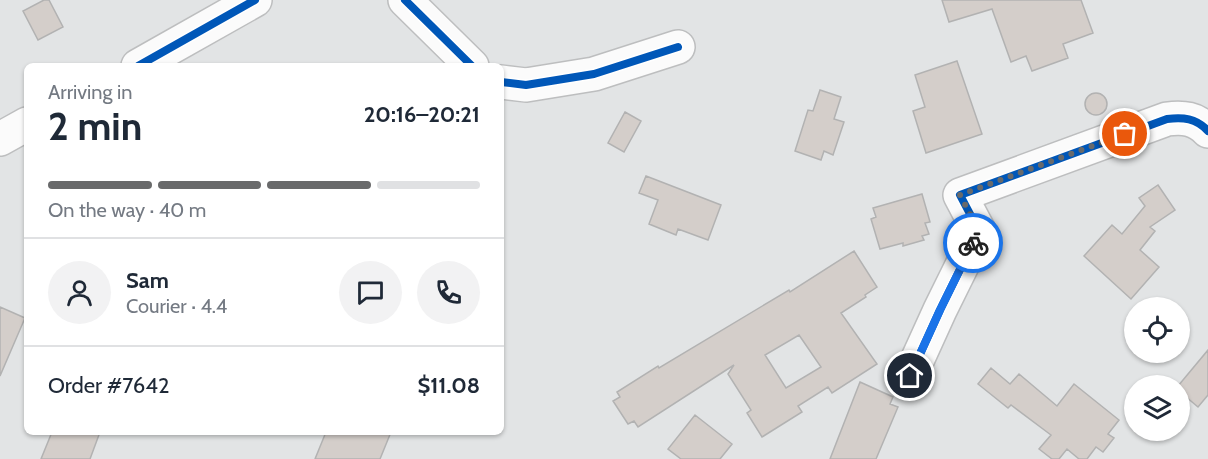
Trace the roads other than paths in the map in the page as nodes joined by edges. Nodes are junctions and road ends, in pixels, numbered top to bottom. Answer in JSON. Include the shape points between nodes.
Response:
{"nodes":[{"id":1,"x":255,"y":0,"type":"edge"},
{"id":2,"x":405,"y":0,"type":"edge"},
{"id":3,"x":678,"y":47,"type":"dead end"},
{"id":4,"x":143,"y":63,"type":"edge"},
{"id":5,"x":468,"y":63,"type":"edge"},
{"id":6,"x":504,"y":82,"type":"edge"},
{"id":7,"x":24,"y":126,"type":"edge"},
{"id":8,"x":1208,"y":131,"type":"edge"},
{"id":9,"x":0,"y":139,"type":"edge"},
{"id":10,"x":910,"y":376,"type":"dead end"}],
"edges":[{"from":1,"to":4,"type":"street"},
{"from":2,"to":5,"type":"street"},
{"from":3,"to":6,"type":"street","via":[[594,74],[526,85]]},
{"from":7,"to":9,"type":"street"},
{"from":8,"to":10,"type":"street","via":[[1195,120],[1167,119],[960,195],[979,231]]}]}
